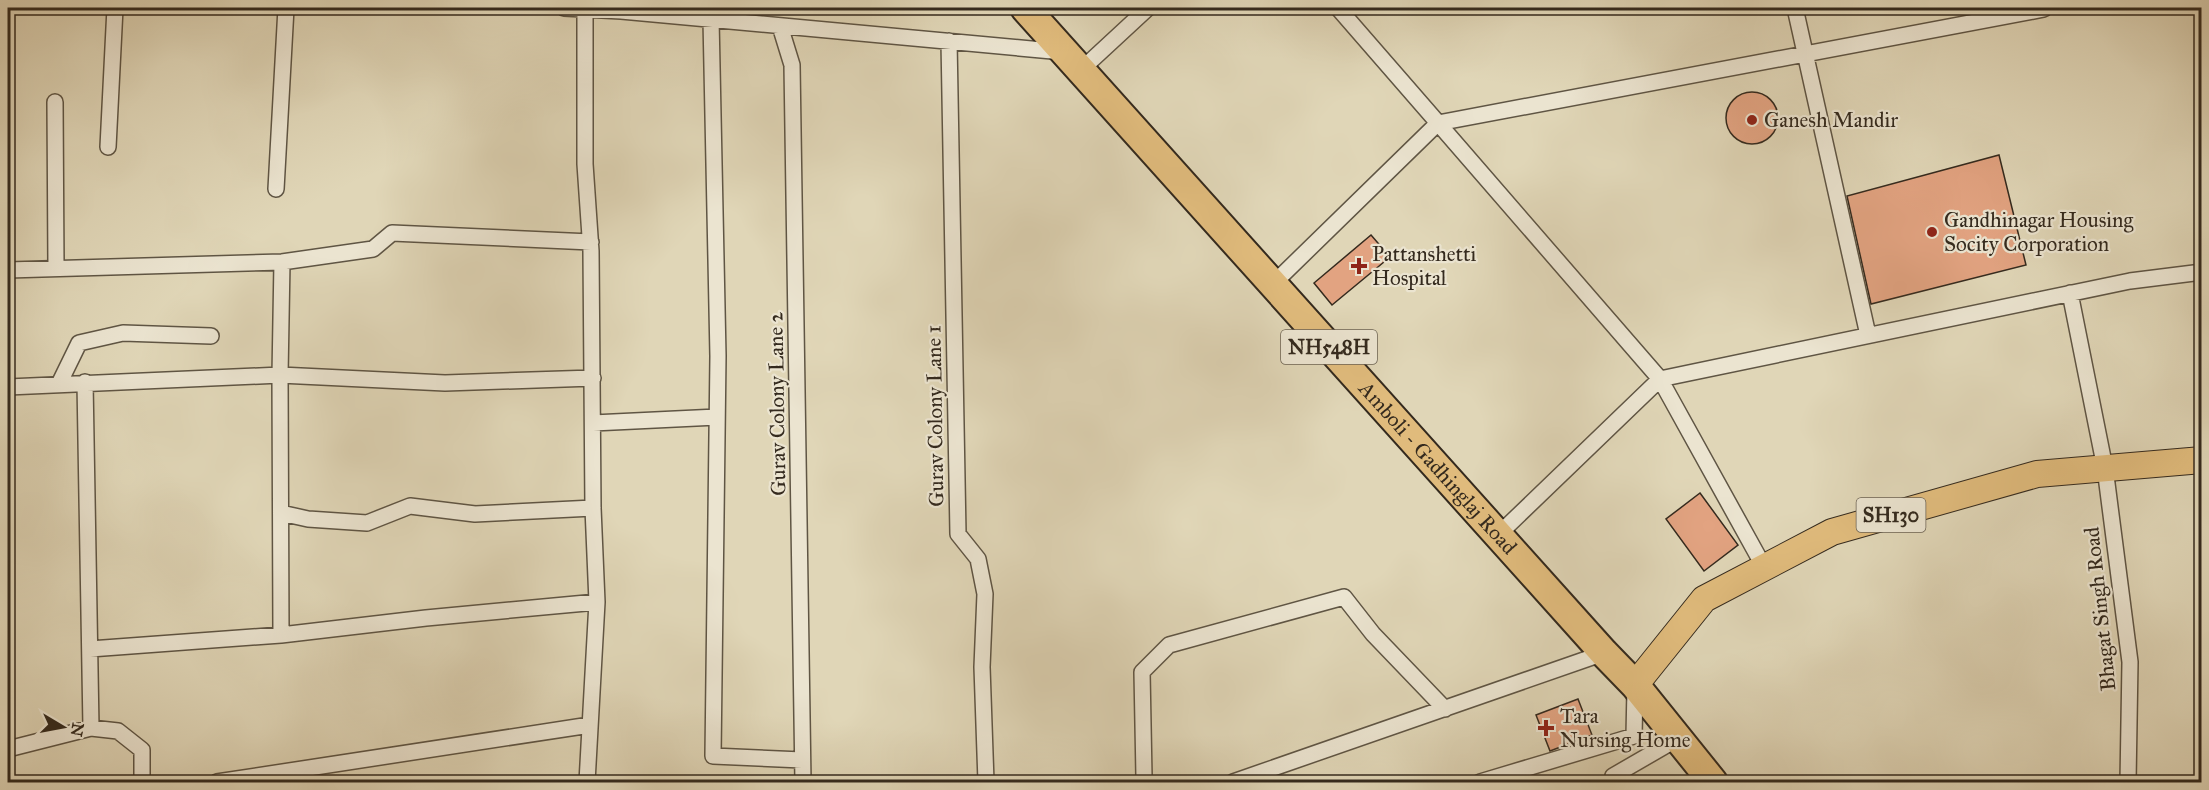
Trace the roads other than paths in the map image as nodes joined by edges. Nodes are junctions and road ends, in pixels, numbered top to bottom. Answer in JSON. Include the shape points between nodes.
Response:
{"nodes":[{"id":1,"x":115,"y":8,"type":"edge"},
{"id":2,"x":286,"y":8,"type":"edge"},
{"id":3,"x":564,"y":8,"type":"edge"},
{"id":4,"x":1025,"y":8,"type":"edge"},
{"id":5,"x":1148,"y":8,"type":"edge"},
{"id":6,"x":1338,"y":8,"type":"edge"},
{"id":7,"x":1795,"y":8,"type":"edge"},
{"id":8,"x":585,"y":9,"type":"edge"},
{"id":9,"x":621,"y":9,"type":"edge"},
{"id":10,"x":2044,"y":9,"type":"edge"},
{"id":11,"x":711,"y":19,"type":"junction"},
{"id":12,"x":780,"y":26,"type":"junction"},
{"id":13,"x":949,"y":41,"type":"junction"},
{"id":14,"x":1806,"y":54,"type":"junction"},
{"id":15,"x":1073,"y":61,"type":"junction"},
{"id":16,"x":55,"y":102,"type":"dead end"},
{"id":17,"x":1438,"y":123,"type":"junction"},
{"id":18,"x":108,"y":147,"type":"dead end"},
{"id":19,"x":276,"y":189,"type":"dead end"},
{"id":20,"x":591,"y":242,"type":"junction"},
{"id":21,"x":282,"y":262,"type":"junction"},
{"id":22,"x":56,"y":268,"type":"junction"},
{"id":23,"x":8,"y":270,"type":"edge"},
{"id":24,"x":2202,"y":272,"type":"edge"},
{"id":25,"x":1273,"y":284,"type":"junction"},
{"id":26,"x":2070,"y":293,"type":"junction"},
{"id":27,"x":211,"y":336,"type":"dead end"},
{"id":28,"x":1868,"y":336,"type":"junction"},
{"id":29,"x":280,"y":375,"type":"junction"},
{"id":30,"x":593,"y":378,"type":"junction"},
{"id":31,"x":1660,"y":379,"type":"junction"},
{"id":32,"x":85,"y":382,"type":"junction"},
{"id":33,"x":59,"y":384,"type":"junction"},
{"id":34,"x":8,"y":387,"type":"edge"},
{"id":35,"x":717,"y":417,"type":"junction"},
{"id":36,"x":593,"y":423,"type":"junction"},
{"id":37,"x":2202,"y":460,"type":"edge"},
{"id":38,"x":2105,"y":468,"type":"junction"},
{"id":39,"x":592,"y":508,"type":"junction"},
{"id":40,"x":281,"y":513,"type":"junction"},
{"id":41,"x":1498,"y":535,"type":"junction"},
{"id":42,"x":1764,"y":567,"type":"junction"},
{"id":43,"x":597,"y":602,"type":"junction"},
{"id":44,"x":281,"y":635,"type":"junction"},
{"id":45,"x":90,"y":650,"type":"junction"},
{"id":46,"x":1604,"y":653,"type":"junction"},
{"id":47,"x":1635,"y":685,"type":"junction"},
{"id":48,"x":1445,"y":709,"type":"junction"},
{"id":49,"x":590,"y":725,"type":"junction"},
{"id":50,"x":91,"y":728,"type":"junction"},
{"id":51,"x":1677,"y":739,"type":"junction"},
{"id":52,"x":8,"y":749,"type":"edge"},
{"id":53,"x":802,"y":760,"type":"junction"},
{"id":54,"x":142,"y":783,"type":"edge"},
{"id":55,"x":218,"y":783,"type":"edge"},
{"id":56,"x":587,"y":783,"type":"edge"},
{"id":57,"x":803,"y":783,"type":"edge"},
{"id":58,"x":986,"y":783,"type":"edge"},
{"id":59,"x":1146,"y":783,"type":"edge"},
{"id":60,"x":1233,"y":783,"type":"edge"},
{"id":61,"x":1480,"y":783,"type":"edge"},
{"id":62,"x":1613,"y":783,"type":"edge"},
{"id":63,"x":1713,"y":783,"type":"edge"},
{"id":64,"x":2128,"y":783,"type":"edge"}],
"edges":[{"from":1,"to":18,"type":"street"},
{"from":2,"to":19,"type":"street"},
{"from":3,"to":8,"type":"street"},
{"from":4,"to":15,"type":"highway","name":"Amboli - Gadhinglaj Road","number":"NH548H"},
{"from":5,"to":15,"type":"street"},
{"from":6,"to":17,"type":"street"},
{"from":7,"to":14,"type":"street"},
{"from":8,"to":9,"type":"street"},
{"from":8,"to":20,"type":"street","via":[[585,164]]},
{"from":9,"to":11,"type":"street"},
{"from":10,"to":14,"type":"street"},
{"from":11,"to":12,"type":"street"},
{"from":11,"to":35,"type":"street"},
{"from":12,"to":13,"type":"street"},
{"from":12,"to":53,"type":"street","name":"Gurav Colony Lane 2","via":[[792,65]]},
{"from":13,"to":15,"type":"street"},
{"from":13,"to":58,"type":"street","name":"Gurav Colony Lane 1","via":[[958,534],[978,559],[985,594],[981,667]]},
{"from":14,"to":17,"type":"street"},
{"from":14,"to":28,"type":"street"},
{"from":15,"to":25,"type":"highway","name":"Amboli - Gadhinglaj Road","number":"NH548H"},
{"from":16,"to":22,"type":"street"},
{"from":17,"to":25,"type":"street"},
{"from":17,"to":31,"type":"street"},
{"from":20,"to":21,"type":"street","via":[[392,233],[373,249]]},
{"from":20,"to":30,"type":"street"},
{"from":21,"to":22,"type":"street"},
{"from":21,"to":29,"type":"street"},
{"from":22,"to":23,"type":"street"},
{"from":24,"to":26,"type":"street"},
{"from":25,"to":41,"type":"highway","name":"Amboli - Gadhinglaj Road","number":"NH548H"},
{"from":26,"to":28,"type":"street"},
{"from":26,"to":38,"type":"street","name":"Bhagat Singh Road"},
{"from":27,"to":33,"type":"street","via":[[123,333],[79,343]]},
{"from":28,"to":31,"type":"street"},
{"from":29,"to":30,"type":"street","via":[[445,383]]},
{"from":29,"to":32,"type":"street"},
{"from":29,"to":40,"type":"street"},
{"from":30,"to":36,"type":"street"},
{"from":31,"to":41,"type":"street"},
{"from":31,"to":42,"type":"street"},
{"from":32,"to":33,"type":"street"},
{"from":32,"to":45,"type":"street"},
{"from":33,"to":34,"type":"street"},
{"from":35,"to":36,"type":"street"},
{"from":35,"to":53,"type":"street","via":[[713,756]]},
{"from":36,"to":39,"type":"street"},
{"from":37,"to":38,"type":"main road","number":"SH130"},
{"from":38,"to":42,"type":"main road","number":"SH130","via":[[2037,474],[1832,532]]},
{"from":38,"to":64,"type":"street","name":"Bhagat Singh Road","via":[[2130,662]]},
{"from":39,"to":40,"type":"street","via":[[475,514],[410,506],[367,523]]},
{"from":39,"to":43,"type":"street"},
{"from":40,"to":44,"type":"street"},
{"from":41,"to":46,"type":"highway","name":"Amboli - Gadhinglaj Road","number":"NH548H"},
{"from":42,"to":47,"type":"main road","number":"SH130","via":[[1704,599]]},
{"from":43,"to":44,"type":"street"},
{"from":43,"to":49,"type":"street"},
{"from":44,"to":45,"type":"street"},
{"from":45,"to":50,"type":"street"},
{"from":46,"to":47,"type":"highway","name":"Amboli - Gadhinglaj Road","number":"NH548H"},
{"from":46,"to":48,"type":"street"},
{"from":47,"to":51,"type":"highway","number":"NH548H"},
{"from":47,"to":61,"type":"street","via":[[1634,736]]},
{"from":48,"to":59,"type":"street","via":[[1373,634],[1344,597],[1169,645],[1142,672]]},
{"from":48,"to":60,"type":"street"},
{"from":49,"to":55,"type":"street"},
{"from":49,"to":56,"type":"street"},
{"from":50,"to":52,"type":"street"},
{"from":50,"to":54,"type":"street","via":[[118,731],[142,750]]},
{"from":51,"to":62,"type":"street","via":[[1613,776]]},
{"from":51,"to":63,"type":"highway","number":"NH548H"},
{"from":53,"to":57,"type":"street","name":"Gurav Colony Lane 2"}]}
